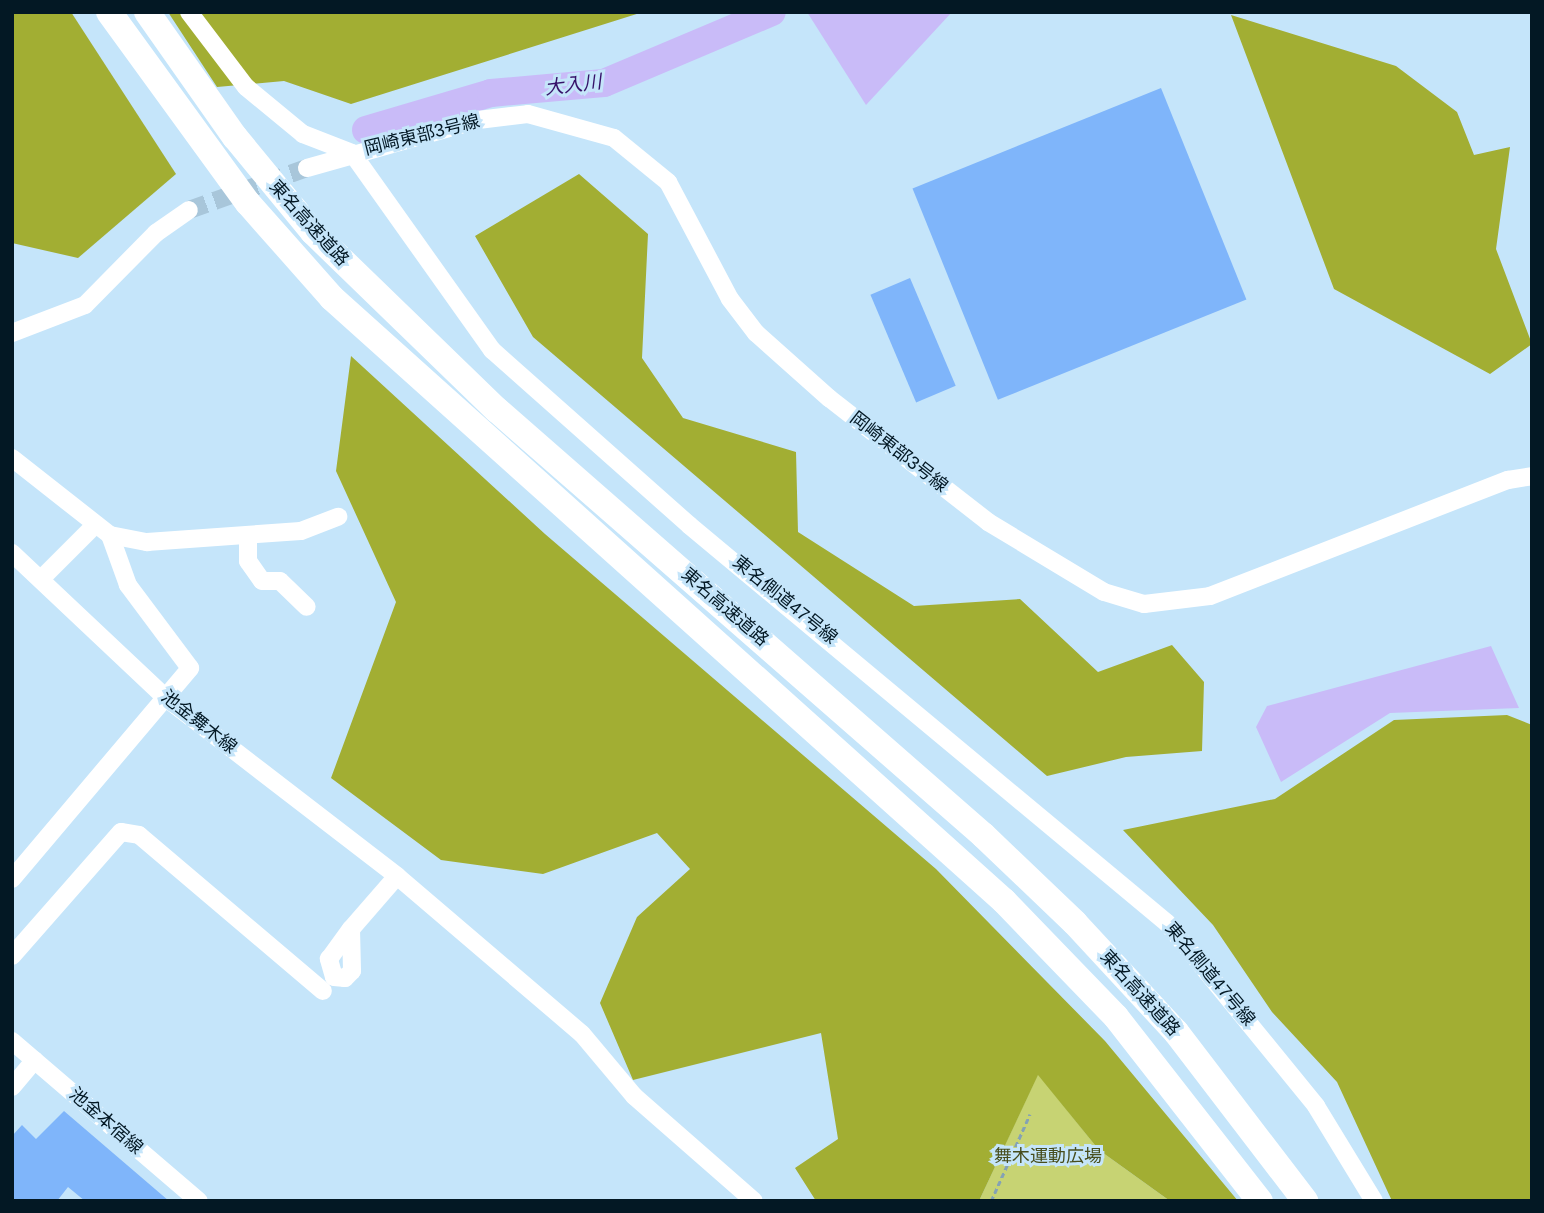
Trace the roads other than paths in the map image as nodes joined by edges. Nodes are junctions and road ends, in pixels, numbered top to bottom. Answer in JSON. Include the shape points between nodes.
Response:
{"nodes":[{"id":1,"x":109,"y":12,"type":"edge"},
{"id":2,"x":147,"y":12,"type":"edge"},
{"id":3,"x":189,"y":12,"type":"edge"},
{"id":4,"x":352,"y":153,"type":"junction"},
{"id":5,"x":307,"y":167,"type":"tunnel mouth"},
{"id":6,"x":189,"y":210,"type":"tunnel mouth"},
{"id":7,"x":12,"y":333,"type":"edge"},
{"id":8,"x":12,"y":458,"type":"edge"},
{"id":9,"x":1532,"y":476,"type":"edge"},
{"id":10,"x":338,"y":517,"type":"dead end"},
{"id":11,"x":103,"y":530,"type":"junction"},
{"id":12,"x":248,"y":535,"type":"junction"},
{"id":13,"x":12,"y":553,"type":"edge"},
{"id":14,"x":42,"y":578,"type":"junction"},
{"id":15,"x":307,"y":607,"type":"dead end"},
{"id":16,"x":166,"y":698,"type":"junction"},
{"id":17,"x":397,"y":876,"type":"junction"},
{"id":18,"x":12,"y":879,"type":"edge"},
{"id":19,"x":351,"y":929,"type":"dead end"},
{"id":20,"x":12,"y":956,"type":"edge"},
{"id":21,"x":323,"y":991,"type":"dead end"},
{"id":22,"x":12,"y":1041,"type":"edge"},
{"id":23,"x":35,"y":1060,"type":"junction"},
{"id":24,"x":12,"y":1087,"type":"edge"},
{"id":25,"x":199,"y":1201,"type":"edge"},
{"id":26,"x":754,"y":1201,"type":"edge"},
{"id":27,"x":1260,"y":1201,"type":"edge"},
{"id":28,"x":1306,"y":1201,"type":"edge"},
{"id":29,"x":1374,"y":1201,"type":"edge"}],
"edges":[{"from":1,"to":27,"type":"highway","name":"東名高速道路","via":[[248,203],[332,298],[1004,901],[1116,1017]]},
{"from":2,"to":28,"type":"highway","name":"東名高速道路","via":[[235,137],[313,232],[497,410],[963,817],[1075,923],[1176,1032]]},
{"from":3,"to":4,"type":"street","via":[[246,87],[303,134]]},
{"from":4,"to":5,"type":"street","name":"岡崎東部3号線"},
{"from":4,"to":9,"type":"street","name":"岡崎東部3号線","via":[[478,120],[528,114],[614,138],[668,182],[730,299],[756,333],[829,398],[999,530],[1104,592],[1144,604],[1210,596],[1495,484]]},
{"from":4,"to":29,"type":"street","name":"東名側道47号線","via":[[492,351],[690,525],[803,613],[1167,923],[1316,1106]]},
{"from":6,"to":7,"type":"street","via":[[156,233],[85,304]]},
{"from":8,"to":11,"type":"street"},
{"from":10,"to":12,"type":"street","via":[[301,531]]},
{"from":11,"to":12,"type":"street","via":[[147,542]]},
{"from":11,"to":14,"type":"street"},
{"from":11,"to":16,"type":"street","via":[[128,585],[189,659],[190,668]]},
{"from":12,"to":15,"type":"street","via":[[248,561],[262,581],[280,581]]},
{"from":13,"to":14,"type":"street","name":"池金舞木線"},
{"from":14,"to":16,"type":"street","name":"池金舞木線"},
{"from":16,"to":17,"type":"street","name":"池金舞木線"},
{"from":16,"to":18,"type":"street"},
{"from":17,"to":19,"type":"street"},
{"from":17,"to":26,"type":"street","name":"池金舞木線","via":[[582,1034],[634,1096]]},
{"from":20,"to":21,"type":"street","via":[[121,832],[139,835]]},
{"from":22,"to":23,"type":"street","name":"池金本宿線"},
{"from":23,"to":24,"type":"street"},
{"from":23,"to":25,"type":"street","name":"池金本宿線"}]}
